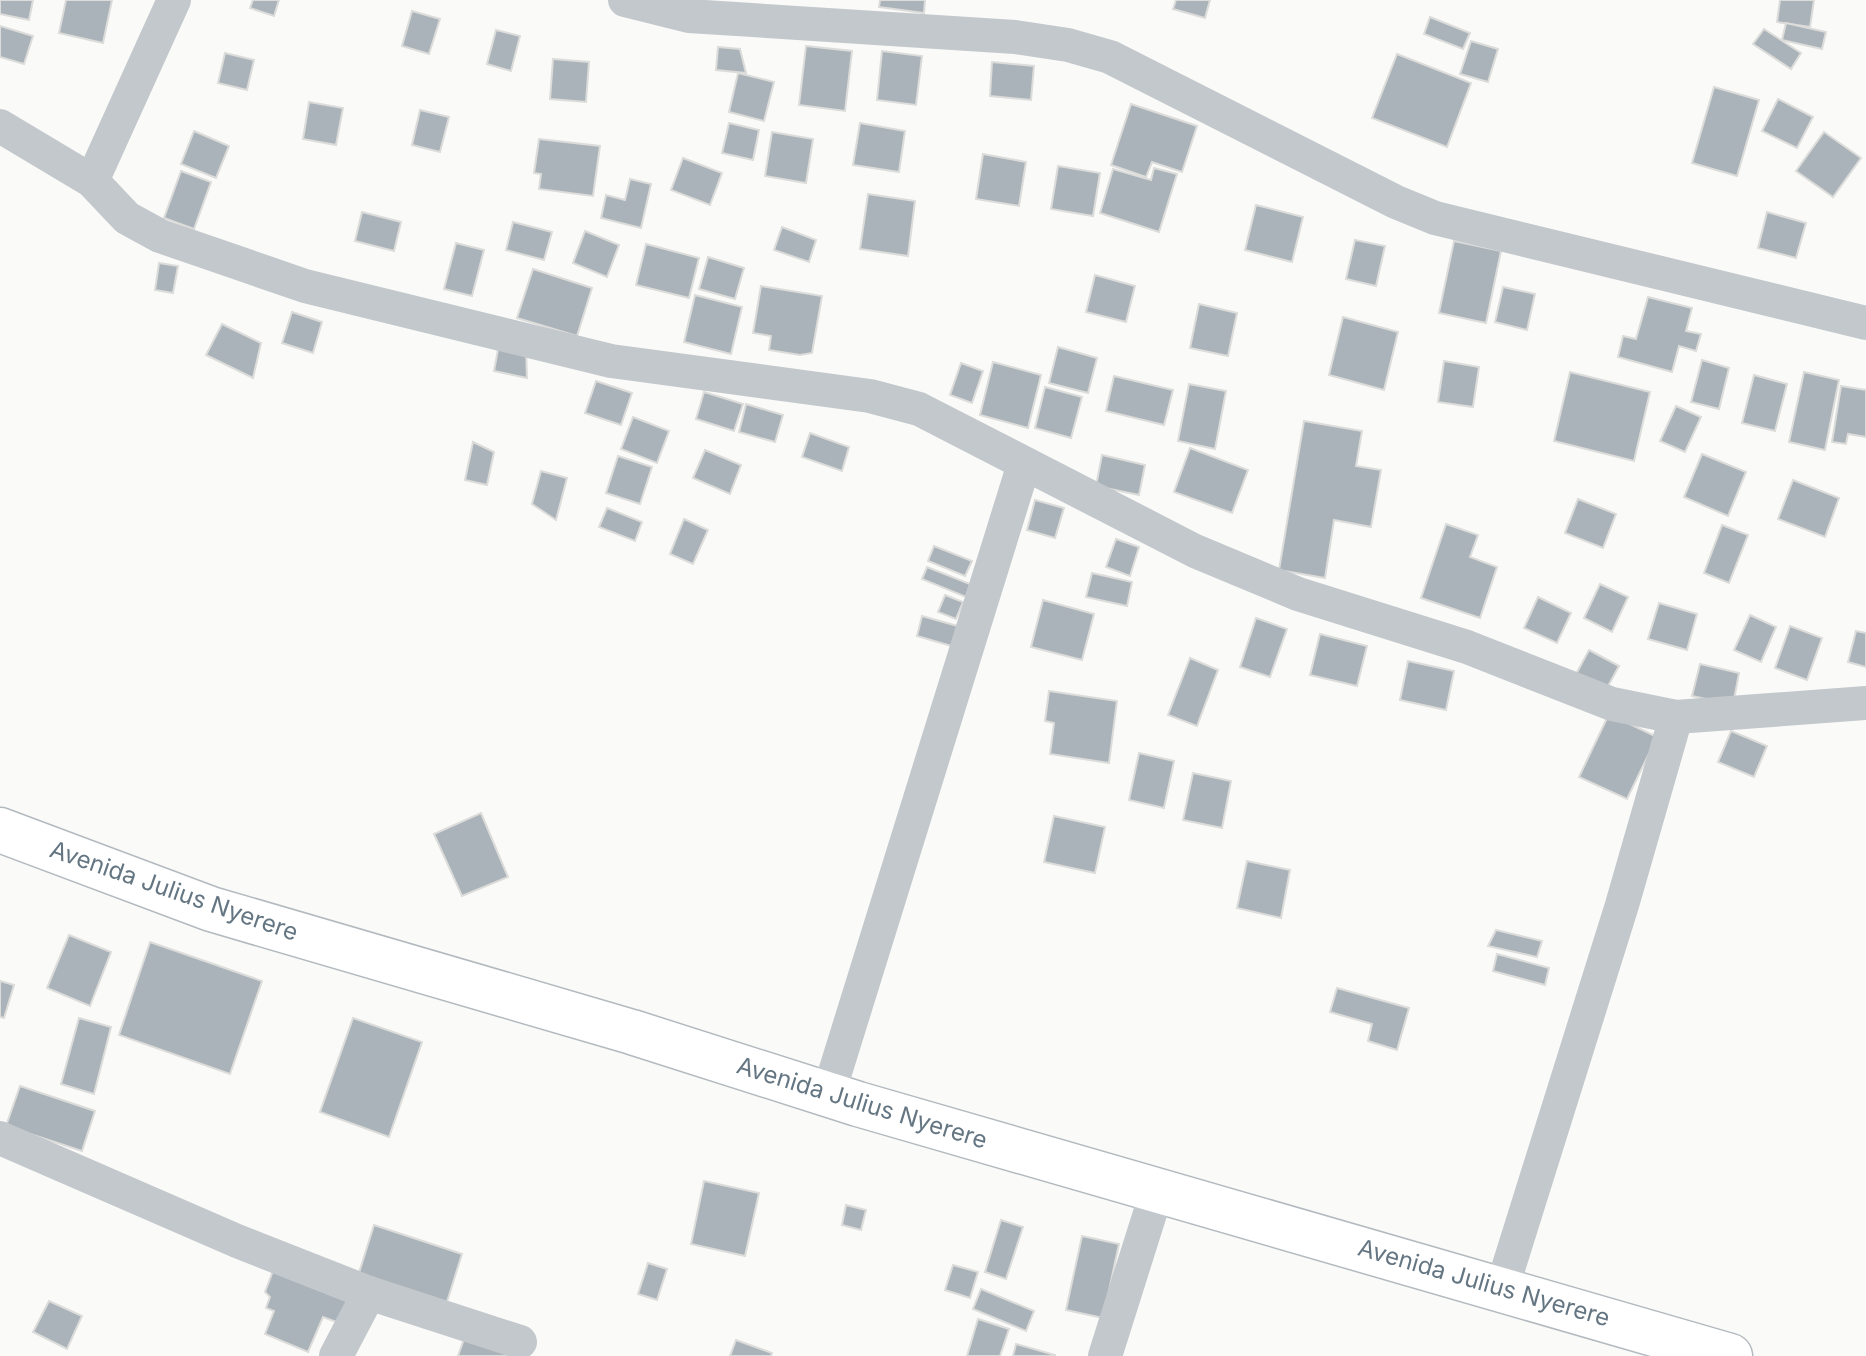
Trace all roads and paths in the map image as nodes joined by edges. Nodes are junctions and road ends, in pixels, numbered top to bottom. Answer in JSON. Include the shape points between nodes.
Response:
{"nodes":[{"id":1,"x":174,"y":0,"type":"edge"},
{"id":2,"x":625,"y":0,"type":"edge"},
{"id":3,"x":0,"y":126,"type":"edge"},
{"id":4,"x":92,"y":181,"type":"junction"},
{"id":5,"x":1866,"y":323,"type":"edge"},
{"id":6,"x":1024,"y":464,"type":"junction"},
{"id":7,"x":1866,"y":703,"type":"edge"},
{"id":8,"x":1676,"y":717,"type":"junction"},
{"id":9,"x":0,"y":830,"type":"edge"},
{"id":10,"x":828,"y":1095,"type":"junction"},
{"id":11,"x":0,"y":1138,"type":"edge"},
{"id":12,"x":1158,"y":1188,"type":"junction"},
{"id":13,"x":1502,"y":1288,"type":"junction"},
{"id":14,"x":369,"y":1293,"type":"junction"},
{"id":15,"x":520,"y":1342,"type":"dead end"},
{"id":16,"x":1710,"y":1353,"type":"edge"},
{"id":17,"x":336,"y":1356,"type":"edge"},
{"id":18,"x":1105,"y":1356,"type":"edge"}],
"edges":[{"from":1,"to":4,"type":"street"},
{"from":2,"to":5,"type":"street","via":[[689,16],[1068,45],[1110,57],[1435,218]]},
{"from":3,"to":4,"type":"street"},
{"from":4,"to":6,"type":"street","via":[[127,218],[160,236],[305,286],[611,361],[882,399],[919,409]]},
{"from":6,"to":8,"type":"street","via":[[1195,551],[1298,594],[1467,647],[1612,704]]},
{"from":6,"to":10,"type":"street"},
{"from":7,"to":8,"type":"street"},
{"from":8,"to":13,"type":"street"},
{"from":9,"to":10,"type":"street","name":"Avenida Julius Nyerere","via":[[211,909]]},
{"from":10,"to":12,"type":"street","name":"Avenida Julius Nyerere"},
{"from":11,"to":14,"type":"street"},
{"from":12,"to":13,"type":"street","name":"Avenida Julius Nyerere"},
{"from":12,"to":18,"type":"street"},
{"from":13,"to":16,"type":"street","name":"Avenida Julius Nyerere"},
{"from":14,"to":15,"type":"street"},
{"from":14,"to":17,"type":"street"}]}
